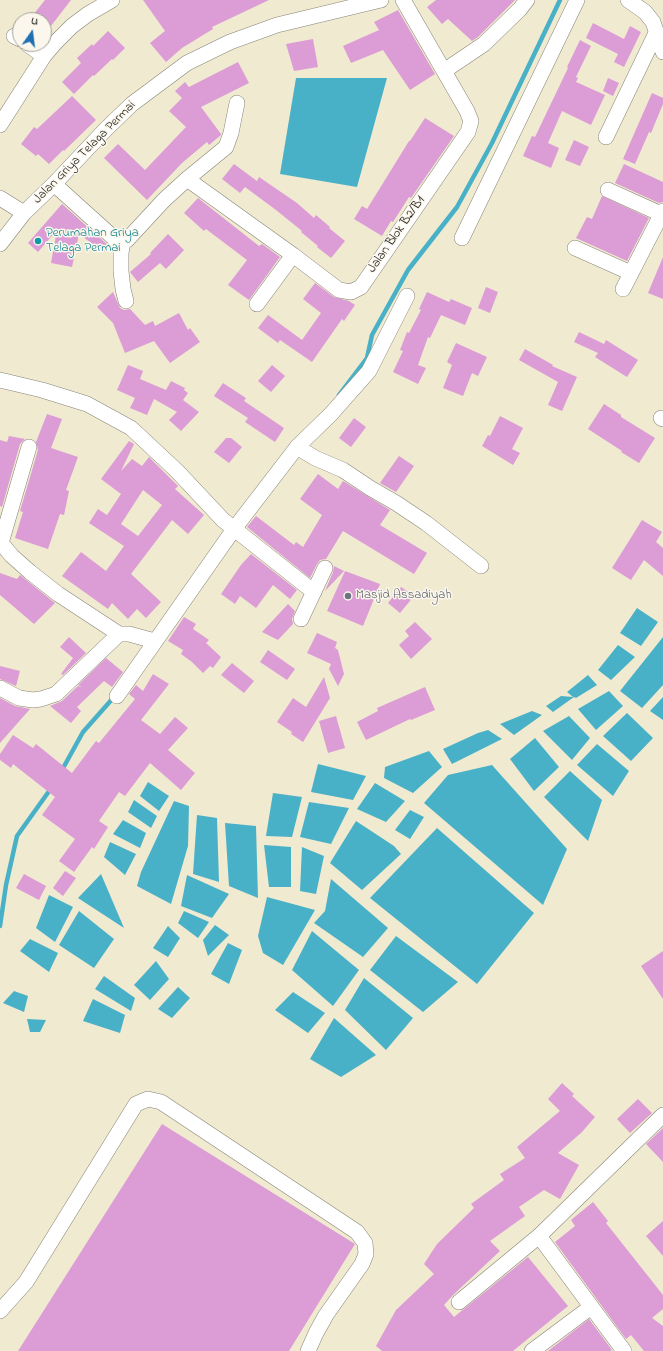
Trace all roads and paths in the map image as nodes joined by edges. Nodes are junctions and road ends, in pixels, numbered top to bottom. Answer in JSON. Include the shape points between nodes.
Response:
{"nodes":[{"id":1,"x":112,"y":0,"type":"edge"},
{"id":2,"x":381,"y":0,"type":"edge"},
{"id":3,"x":403,"y":0,"type":"edge"},
{"id":4,"x":527,"y":0,"type":"edge"},
{"id":5,"x":576,"y":0,"type":"edge"},
{"id":6,"x":628,"y":0,"type":"edge"},
{"id":7,"x":656,"y":33,"type":"junction"},
{"id":8,"x":38,"y":52,"type":"edge"},
{"id":9,"x":663,"y":52,"type":"edge"},
{"id":10,"x":44,"y":56,"type":"junction"},
{"id":11,"x":444,"y":71,"type":"junction"},
{"id":12,"x":237,"y":103,"type":"dead end"},
{"id":13,"x":0,"y":125,"type":"edge"},
{"id":14,"x":606,"y":137,"type":"dead end"},
{"id":15,"x":187,"y":179,"type":"junction"},
{"id":16,"x":54,"y":184,"type":"junction"},
{"id":17,"x":608,"y":190,"type":"dead end"},
{"id":18,"x":0,"y":198,"type":"edge"},
{"id":19,"x":662,"y":212,"type":"edge"},
{"id":20,"x":24,"y":214,"type":"junction"},
{"id":21,"x":462,"y":238,"type":"dead end"},
{"id":22,"x":123,"y":242,"type":"junction"},
{"id":23,"x":0,"y":244,"type":"edge"},
{"id":24,"x":575,"y":248,"type":"dead end"},
{"id":25,"x":293,"y":255,"type":"junction"},
{"id":26,"x":631,"y":273,"type":"junction"},
{"id":27,"x":623,"y":289,"type":"dead end"},
{"id":28,"x":407,"y":296,"type":"dead end"},
{"id":29,"x":126,"y":301,"type":"dead end"},
{"id":30,"x":257,"y":304,"type":"dead end"},
{"id":31,"x":0,"y":380,"type":"edge"},
{"id":32,"x":29,"y":447,"type":"dead end"},
{"id":33,"x":297,"y":447,"type":"junction"},
{"id":34,"x":4,"y":516,"type":"edge"},
{"id":35,"x":230,"y":525,"type":"junction"},
{"id":36,"x":0,"y":542,"type":"edge"},
{"id":37,"x":481,"y":566,"type":"dead end"},
{"id":38,"x":325,"y":568,"type":"dead end"},
{"id":39,"x":314,"y":592,"type":"junction"},
{"id":40,"x":301,"y":619,"type":"dead end"},
{"id":41,"x":124,"y":634,"type":"junction"},
{"id":42,"x":153,"y":640,"type":"junction"},
{"id":43,"x":0,"y":688,"type":"edge"},
{"id":44,"x":117,"y":696,"type":"dead end"},
{"id":45,"x":663,"y":1115,"type":"edge"},
{"id":46,"x":540,"y":1236,"type":"junction"},
{"id":47,"x":458,"y":1302,"type":"dead end"},
{"id":48,"x":592,"y":1307,"type":"junction"},
{"id":49,"x":0,"y":1311,"type":"edge"},
{"id":50,"x":308,"y":1351,"type":"edge"},
{"id":51,"x":532,"y":1351,"type":"edge"},
{"id":52,"x":624,"y":1351,"type":"edge"}],
"edges":[{"from":1,"to":10,"type":"street","via":[[72,26]]},
{"from":2,"to":16,"type":"street","name":"Jalan Griya Telaga Permai","via":[[277,25],[230,42],[187,64],[132,104]]},
{"from":3,"to":11,"type":"street","name":"Jalan Blok B2/B1"},
{"from":4,"to":11,"type":"street","via":[[484,44]]},
{"from":5,"to":21,"type":"street"},
{"from":6,"to":7,"type":"street","via":[[645,12],[653,22]]},
{"from":7,"to":9,"type":"street"},
{"from":7,"to":14,"type":"street"},
{"from":8,"to":10,"type":"street"},
{"from":10,"to":13,"type":"street"},
{"from":11,"to":25,"type":"street","name":"Jalan Blok B2/B1","via":[[467,111],[470,121],[468,132],[361,287],[351,292],[339,290]]},
{"from":12,"to":15,"type":"street","via":[[226,147]]},
{"from":15,"to":22,"type":"street"},
{"from":15,"to":25,"type":"street","name":"Jalan Blok B2/B1"},
{"from":16,"to":20,"type":"street","name":"Jalan Griya Telaga Permai"},
{"from":16,"to":22,"type":"street","via":[[116,240]]},
{"from":17,"to":19,"type":"street"},
{"from":18,"to":20,"type":"street"},
{"from":19,"to":26,"type":"street"},
{"from":20,"to":23,"type":"street","name":"Jalan Griya Telaga Permai"},
{"from":22,"to":29,"type":"street","via":[[121,271]]},
{"from":24,"to":26,"type":"street"},
{"from":25,"to":30,"type":"street"},
{"from":26,"to":27,"type":"street"},
{"from":28,"to":33,"type":"street","via":[[369,371]]},
{"from":31,"to":35,"type":"street","via":[[88,404],[131,428]]},
{"from":32,"to":34,"type":"street"},
{"from":33,"to":35,"type":"street"},
{"from":33,"to":37,"type":"street","via":[[343,470],[396,503]]},
{"from":34,"to":36,"type":"street"},
{"from":35,"to":39,"type":"street"},
{"from":35,"to":42,"type":"street"},
{"from":36,"to":41,"type":"street","via":[[41,581],[78,608]]},
{"from":38,"to":39,"type":"street"},
{"from":39,"to":40,"type":"street"},
{"from":41,"to":42,"type":"street"},
{"from":41,"to":43,"type":"street","via":[[56,694],[33,700],[19,698]]},
{"from":42,"to":44,"type":"street"},
{"from":45,"to":46,"type":"street"},
{"from":46,"to":47,"type":"street"},
{"from":46,"to":48,"type":"street"},
{"from":48,"to":51,"type":"street"},
{"from":48,"to":52,"type":"street"},
{"from":49,"to":50,"type":"street","via":[[26,1282],[136,1104],[148,1100],[160,1102],[344,1223],[357,1232],[365,1243],[366,1254],[362,1264],[326,1315]]}]}
